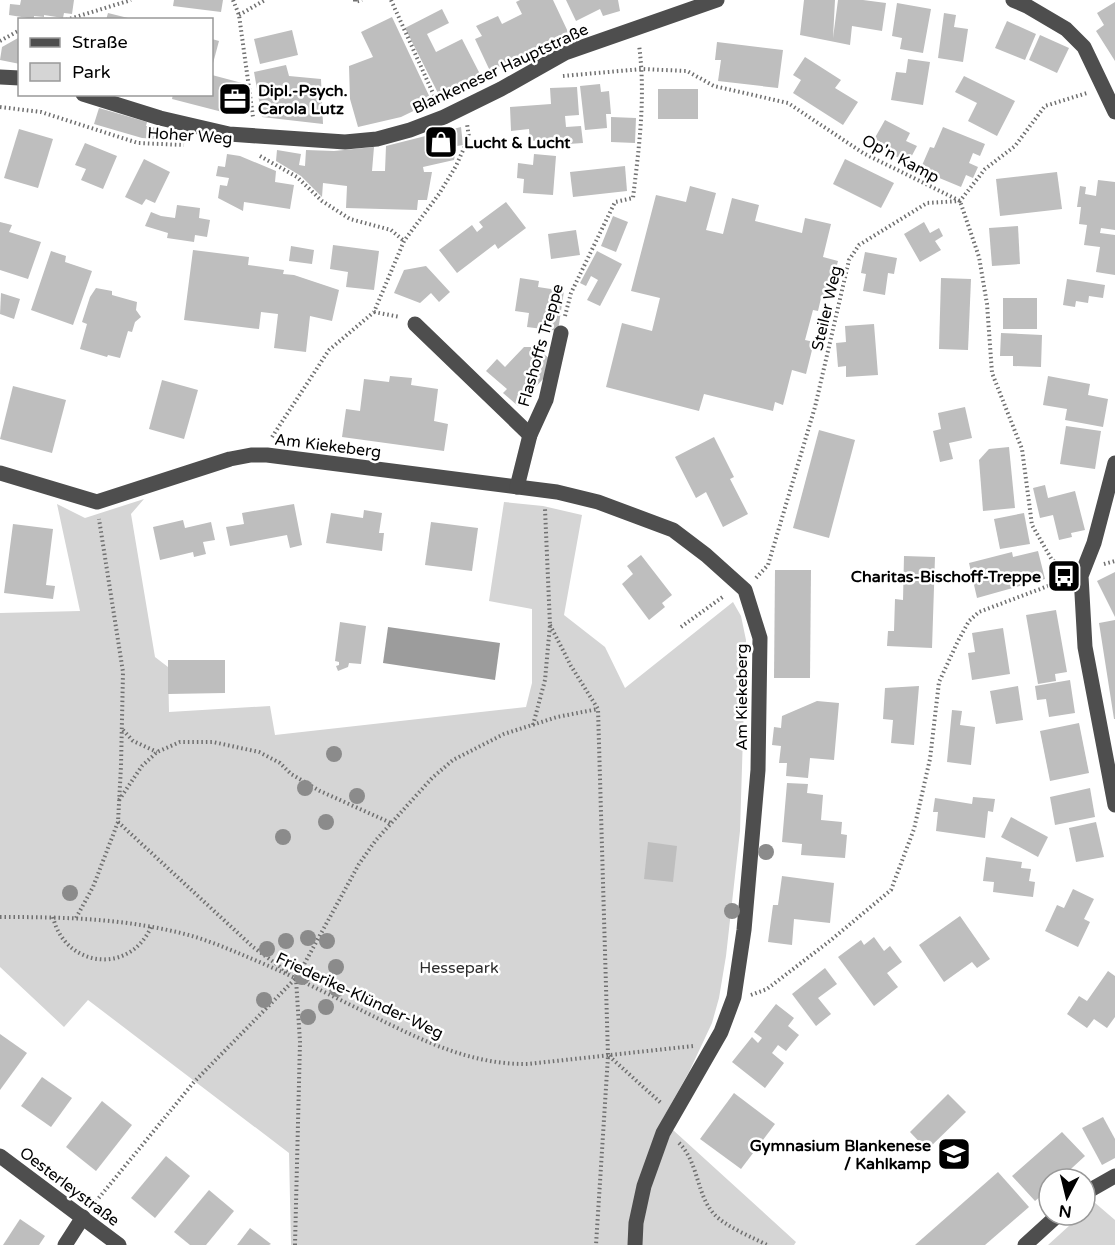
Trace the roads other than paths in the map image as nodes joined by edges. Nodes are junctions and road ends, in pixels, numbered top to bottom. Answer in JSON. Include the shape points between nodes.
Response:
{"nodes":[{"id":1,"x":717,"y":0,"type":"edge"},
{"id":2,"x":1013,"y":0,"type":"edge"},
{"id":3,"x":0,"y":77,"type":"edge"},
{"id":4,"x":18,"y":78,"type":"edge"},
{"id":5,"x":89,"y":96,"type":"edge"},
{"id":6,"x":1115,"y":112,"type":"edge"},
{"id":7,"x":415,"y":324,"type":"road end"},
{"id":8,"x":561,"y":333,"type":"road end"},
{"id":9,"x":530,"y":435,"type":"junction"},
{"id":10,"x":1115,"y":463,"type":"edge"},
{"id":11,"x":0,"y":473,"type":"edge"},
{"id":12,"x":517,"y":487,"type":"junction"},
{"id":13,"x":1115,"y":805,"type":"edge"},
{"id":14,"x":0,"y":1156,"type":"edge"},
{"id":15,"x":1115,"y":1176,"type":"edge"},
{"id":16,"x":1097,"y":1186,"type":"edge"},
{"id":17,"x":83,"y":1217,"type":"junction"},
{"id":18,"x":1045,"y":1227,"type":"edge"},
{"id":19,"x":65,"y":1245,"type":"edge"},
{"id":20,"x":119,"y":1245,"type":"edge"},
{"id":21,"x":635,"y":1245,"type":"edge"},
{"id":22,"x":1025,"y":1245,"type":"edge"}],
"edges":[{"from":1,"to":5,"type":"street","name":"Blankeneser Hauptstraße","via":[[565,54],[444,117],[377,139],[345,142],[229,134]]},
{"from":2,"to":6,"type":"street","via":[[1066,29],[1084,47]]},
{"from":3,"to":4,"type":"street"},
{"from":7,"to":9,"type":"street","name":"Flashoffs Treppe"},
{"from":8,"to":9,"type":"street","name":"Flashoffs Treppe","via":[[546,400]]},
{"from":9,"to":12,"type":"street","name":"Flashoffs Treppe"},
{"from":10,"to":13,"type":"street","via":[[1081,576],[1085,647]]},
{"from":11,"to":12,"type":"street","name":"Am Kiekeberg","via":[[97,502],[251,455]]},
{"from":12,"to":21,"type":"street","name":"Am Kiekeberg","via":[[598,502],[673,530],[745,590],[760,638],[758,770],[734,997],[727,1020],[663,1133],[644,1186]]},
{"from":14,"to":17,"type":"street","name":"Oesterleystraße"},
{"from":15,"to":16,"type":"street"},
{"from":17,"to":19,"type":"street"},
{"from":17,"to":20,"type":"street","name":"Oesterleystraße"},
{"from":18,"to":22,"type":"street"}]}
